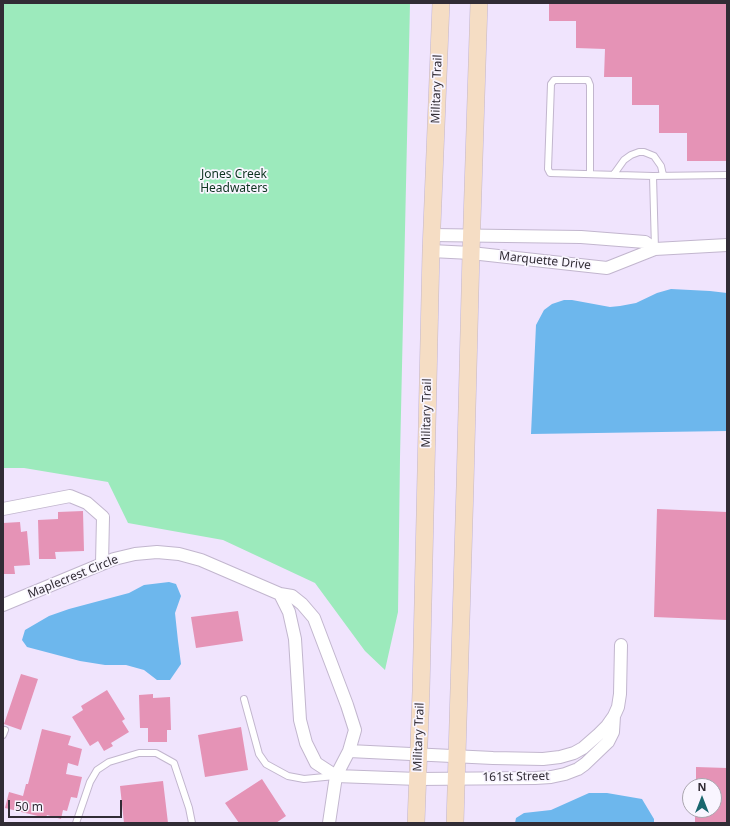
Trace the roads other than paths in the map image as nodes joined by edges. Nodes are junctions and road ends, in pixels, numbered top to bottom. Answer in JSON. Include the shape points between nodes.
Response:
{"nodes":[{"id":1,"x":441,"y":3,"type":"edge"},
{"id":2,"x":480,"y":3,"type":"edge"},
{"id":3,"x":590,"y":174,"type":"junction"},
{"id":4,"x":614,"y":174,"type":"junction"},
{"id":5,"x":664,"y":175,"type":"junction"},
{"id":6,"x":727,"y":175,"type":"edge"},
{"id":7,"x":653,"y":176,"type":"junction"},
{"id":8,"x":471,"y":235,"type":"junction"},
{"id":9,"x":432,"y":243,"type":"junction"},
{"id":10,"x":727,"y":245,"type":"edge"},
{"id":11,"x":655,"y":249,"type":"junction"},
{"id":12,"x":471,"y":253,"type":"junction"},
{"id":13,"x":3,"y":510,"type":"edge"},
{"id":14,"x":102,"y":563,"type":"junction"},
{"id":15,"x":280,"y":594,"type":"junction"},
{"id":16,"x":3,"y":605,"type":"edge"},
{"id":17,"x":621,"y":645,"type":"dead end"},
{"id":18,"x":244,"y":699,"type":"dead end"},
{"id":19,"x":614,"y":716,"type":"junction"},
{"id":20,"x":349,"y":751,"type":"junction"},
{"id":21,"x":418,"y":754,"type":"junction"},
{"id":22,"x":457,"y":756,"type":"junction"},
{"id":23,"x":336,"y":776,"type":"junction"},
{"id":24,"x":418,"y":779,"type":"junction"},
{"id":25,"x":457,"y":779,"type":"junction"},
{"id":26,"x":76,"y":823,"type":"edge"},
{"id":27,"x":192,"y":823,"type":"edge"},
{"id":28,"x":329,"y":823,"type":"edge"},
{"id":29,"x":416,"y":823,"type":"edge"},
{"id":30,"x":455,"y":823,"type":"edge"}],
"edges":[{"from":1,"to":9,"type":"main road","name":"Military Trail"},
{"from":2,"to":8,"type":"main road"},
{"from":3,"to":3,"type":"lane","via":[[550,173],[548,169],[551,84],[554,80],[588,80],[590,85]]},
{"from":3,"to":4,"type":"lane"},
{"from":4,"to":5,"type":"lane","via":[[624,160],[631,155],[644,152],[654,156]]},
{"from":4,"to":7,"type":"lane"},
{"from":5,"to":6,"type":"lane"},
{"from":5,"to":7,"type":"lane"},
{"from":7,"to":11,"type":"lane"},
{"from":8,"to":9,"type":"street","name":"Marquette Drive"},
{"from":8,"to":11,"type":"street","name":"Marquette Drive","via":[[581,237],[645,242]]},
{"from":8,"to":12,"type":"main road"},
{"from":9,"to":12,"type":"street","name":"Marquette Drive"},
{"from":9,"to":21,"type":"main road","name":"Military Trail"},
{"from":10,"to":11,"type":"street","name":"Marquette Drive"},
{"from":11,"to":12,"type":"street","name":"Marquette Drive","via":[[607,268]]},
{"from":12,"to":22,"type":"main road"},
{"from":13,"to":14,"type":"street","via":[[70,496],[86,503],[103,517]]},
{"from":14,"to":15,"type":"street","name":"Maplecrest Circle","via":[[135,554],[179,554],[201,560]]},
{"from":14,"to":16,"type":"street","name":"Maplecrest Circle"},
{"from":15,"to":20,"type":"street","name":"Maplecrest Circle","via":[[292,596],[314,618],[355,730]]},
{"from":15,"to":23,"type":"street","via":[[289,612],[295,639],[300,720],[306,743],[316,763]]},
{"from":17,"to":19,"type":"street","name":"161st Street","via":[[620,694]]},
{"from":18,"to":23,"type":"lane","via":[[259,754],[266,764],[288,776],[304,780]]},
{"from":19,"to":22,"type":"street","name":"161st Street","via":[[583,748],[560,757],[543,759]]},
{"from":19,"to":25,"type":"street","name":"161st Street","via":[[613,732],[608,742],[585,764],[571,772],[540,778]]},
{"from":20,"to":21,"type":"street"},
{"from":20,"to":23,"type":"street","name":"Maplecrest Circle"},
{"from":21,"to":22,"type":"street"},
{"from":21,"to":24,"type":"main road","name":"Military Trail"},
{"from":22,"to":25,"type":"main road"},
{"from":23,"to":24,"type":"street"},
{"from":23,"to":28,"type":"street","name":"Maplecrest Circle"},
{"from":24,"to":25,"type":"street"},
{"from":24,"to":29,"type":"main road","name":"Military Trail"},
{"from":25,"to":30,"type":"main road"},
{"from":26,"to":27,"type":"lane","via":[[90,782],[97,770],[109,762],[139,753],[156,752],[174,763]]}]}
